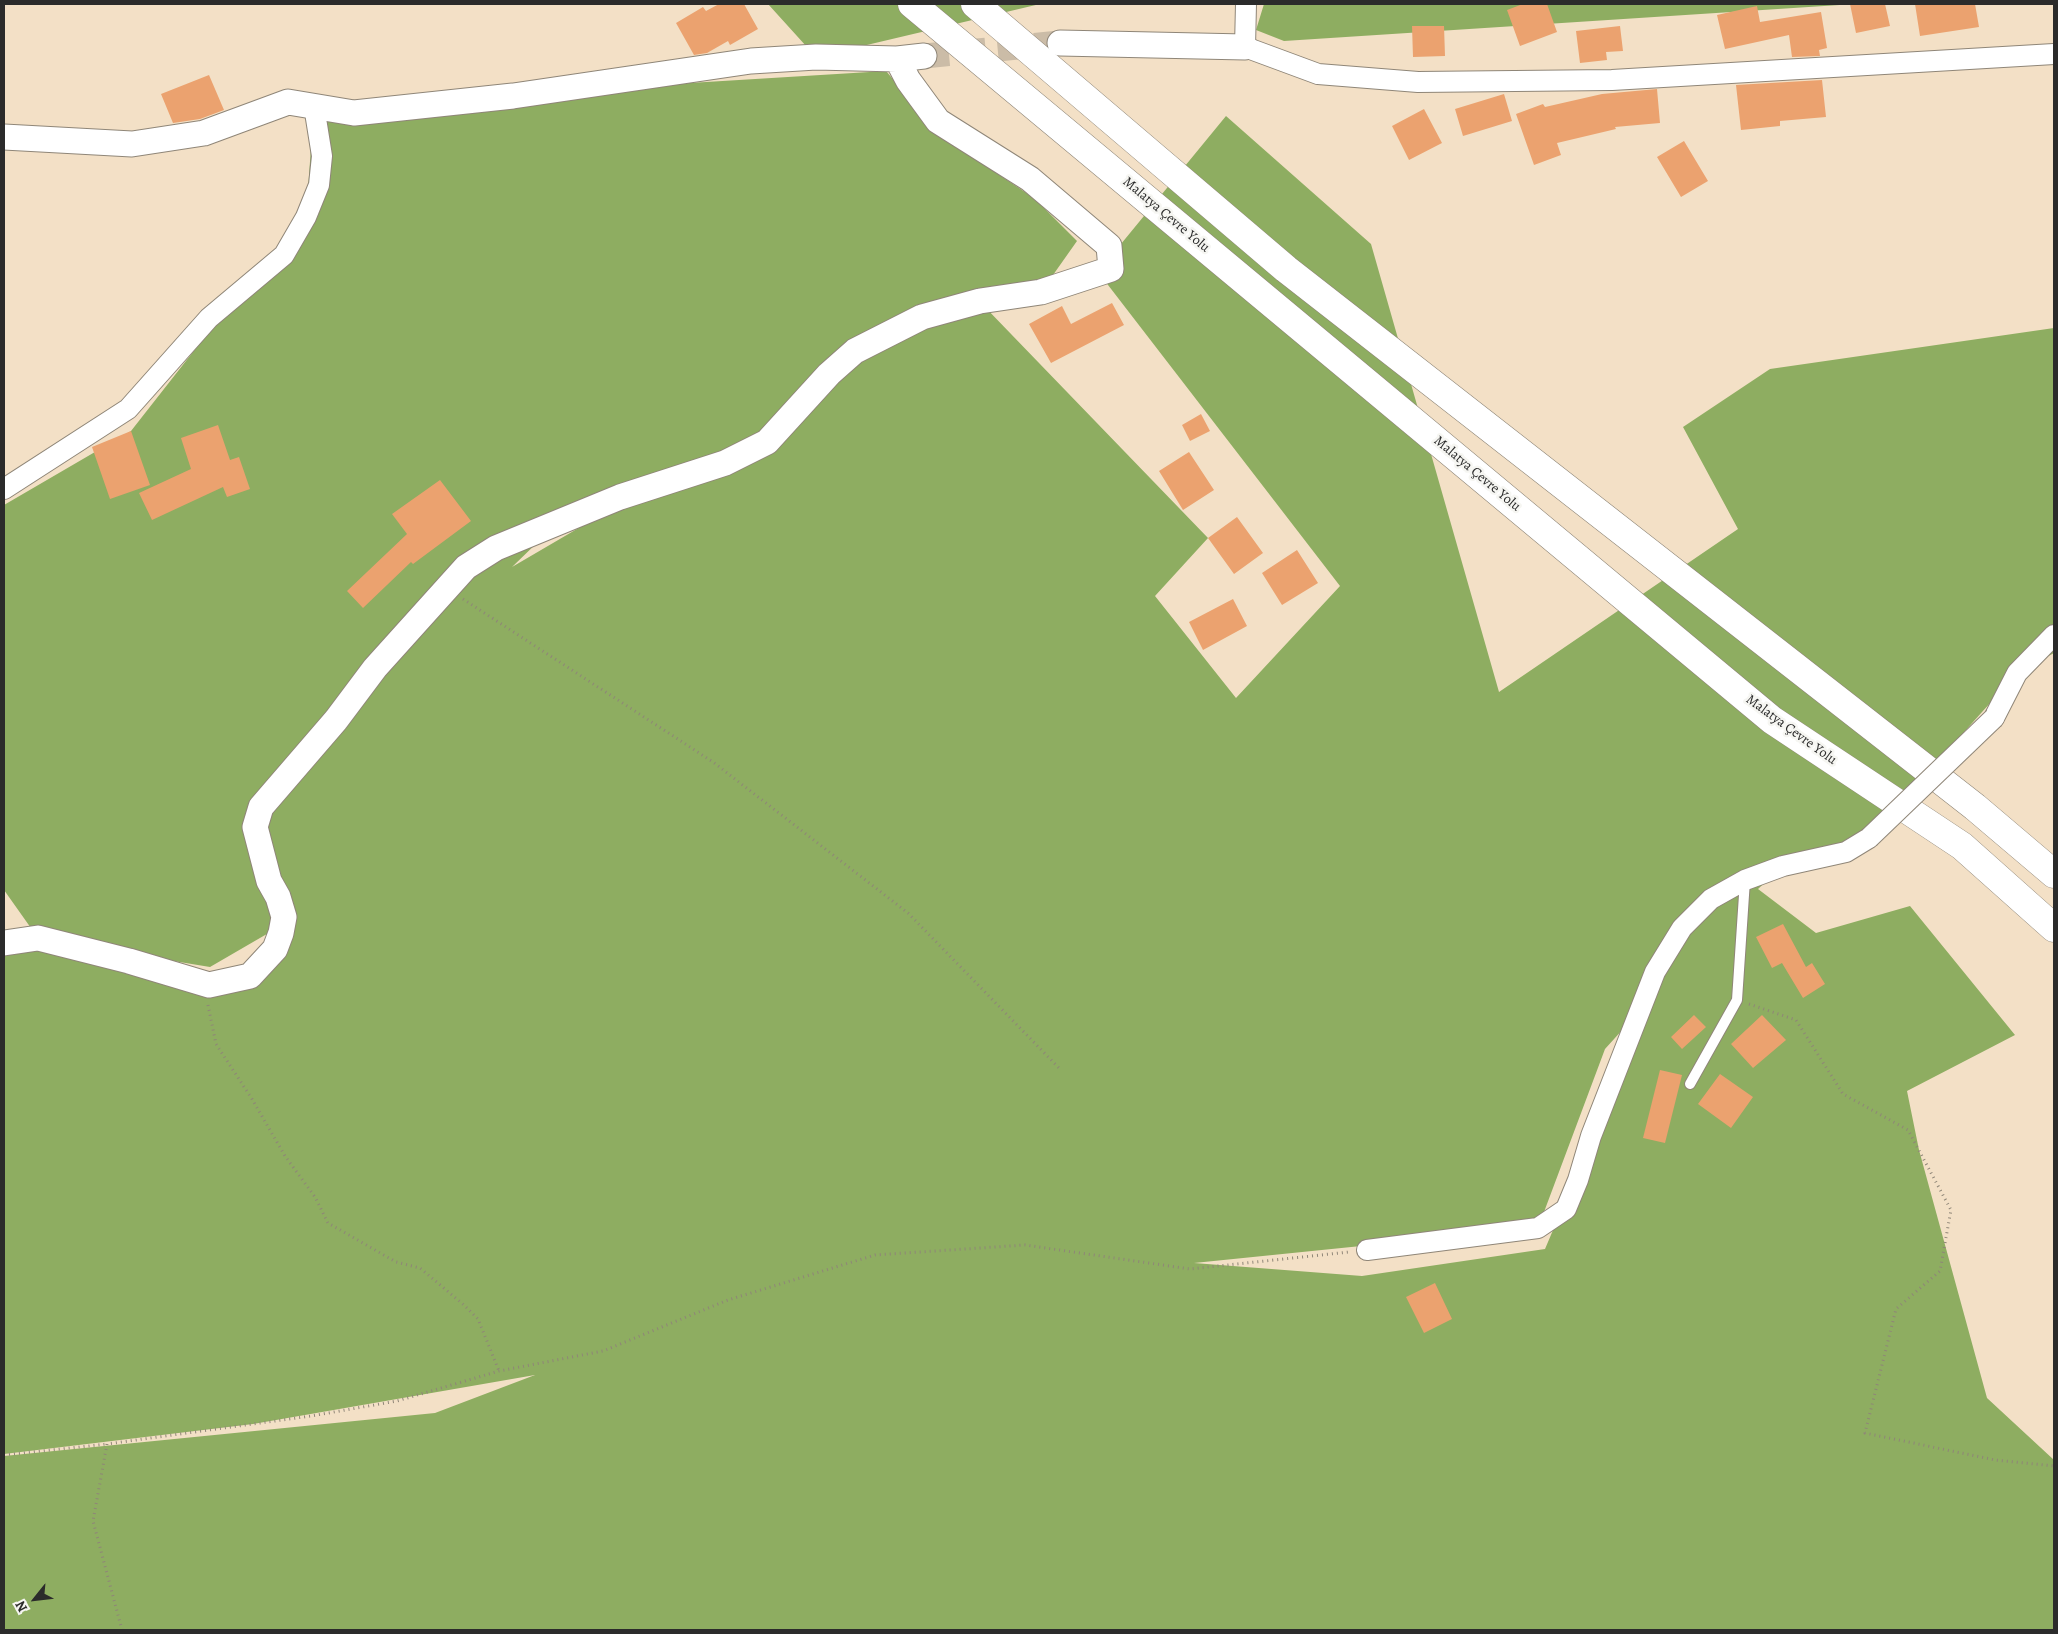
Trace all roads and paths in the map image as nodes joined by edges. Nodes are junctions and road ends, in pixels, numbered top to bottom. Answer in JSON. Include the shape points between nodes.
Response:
{"nodes":[{"id":1,"x":912,"y":4,"type":"edge"},
{"id":2,"x":975,"y":4,"type":"edge"},
{"id":3,"x":1246,"y":4,"type":"edge"},
{"id":4,"x":1060,"y":43,"type":"tunnel mouth"},
{"id":5,"x":1245,"y":47,"type":"junction"},
{"id":6,"x":2054,"y":54,"type":"edge"},
{"id":7,"x":924,"y":56,"type":"tunnel mouth"},
{"id":8,"x":897,"y":59,"type":"junction"},
{"id":9,"x":314,"y":106,"type":"junction"},
{"id":10,"x":4,"y":138,"type":"edge"},
{"id":11,"x":4,"y":489,"type":"edge"},
{"id":12,"x":446,"y":587,"type":"junction"},
{"id":13,"x":2054,"y":635,"type":"edge"},
{"id":14,"x":2054,"y":874,"type":"edge"},
{"id":15,"x":1745,"y":880,"type":"junction"},
{"id":16,"x":2054,"y":928,"type":"edge"},
{"id":17,"x":4,"y":942,"type":"edge"},
{"id":18,"x":209,"y":984,"type":"junction"},
{"id":19,"x":1737,"y":1000,"type":"junction"},
{"id":20,"x":1059,"y":1068,"type":"dead end"},
{"id":21,"x":1690,"y":1084,"type":"dead end"},
{"id":22,"x":1367,"y":1250,"type":"joint"},
{"id":23,"x":499,"y":1371,"type":"junction"},
{"id":24,"x":107,"y":1444,"type":"junction"},
{"id":25,"x":4,"y":1454,"type":"edge"},
{"id":26,"x":2054,"y":1466,"type":"edge"},
{"id":27,"x":122,"y":1630,"type":"edge"}],
"edges":[{"from":1,"to":16,"type":"highway","name":"Malatya Çevre Yolu","via":[[1772,720],[1962,846]]},
{"from":2,"to":14,"type":"highway","via":[[1286,268],[1967,801]]},
{"from":3,"to":5,"type":"street"},
{"from":4,"to":5,"type":"street"},
{"from":5,"to":6,"type":"street","via":[[1318,74],[1418,82],[1612,80]]},
{"from":7,"to":8,"type":"street"},
{"from":8,"to":9,"type":"street","via":[[816,57],[751,61],[512,96],[354,113]]},
{"from":8,"to":12,"type":"street","via":[[908,80],[938,120],[1030,179],[1109,246],[1111,269],[1041,292],[980,301],[922,318],[855,351],[767,442],[725,463],[620,497],[496,548],[466,567]]},
{"from":9,"to":10,"type":"street","via":[[288,102],[204,133],[132,144]]},
{"from":9,"to":11,"type":"street","via":[[322,156],[319,185],[306,217],[284,254],[209,318],[128,409]]},
{"from":12,"to":18,"type":"street","via":[[261,807],[255,827],[269,881],[284,917],[281,933],[274,949],[250,976]]},
{"from":12,"to":20,"type":"path","via":[[713,762],[908,913]]},
{"from":13,"to":15,"type":"street","bridge":true,"via":[[2017,673],[1994,718],[1869,838],[1846,852],[1783,866]]},
{"from":15,"to":19,"type":"lane"},
{"from":15,"to":22,"type":"street","via":[[1711,899],[1682,928],[1655,972],[1566,1209],[1538,1228]]},
{"from":17,"to":18,"type":"street","via":[[38,938]]},
{"from":18,"to":23,"type":"path","via":[[207,1009],[216,1044],[285,1156],[315,1197],[328,1223],[396,1262],[420,1268],[464,1306],[478,1319]]},
{"from":19,"to":21,"type":"lane"},
{"from":19,"to":26,"type":"path","via":[[1796,1020],[1843,1094],[1908,1130],[1951,1210],[1940,1271],[1896,1309],[1865,1433],[1995,1460]]},
{"from":22,"to":23,"type":"path","via":[[1190,1269],[1026,1245],[875,1256],[728,1300],[604,1351]]},
{"from":23,"to":24,"type":"path","via":[[397,1401]]},
{"from":24,"to":25,"type":"path"},
{"from":24,"to":27,"type":"path","via":[[93,1521]]}]}
